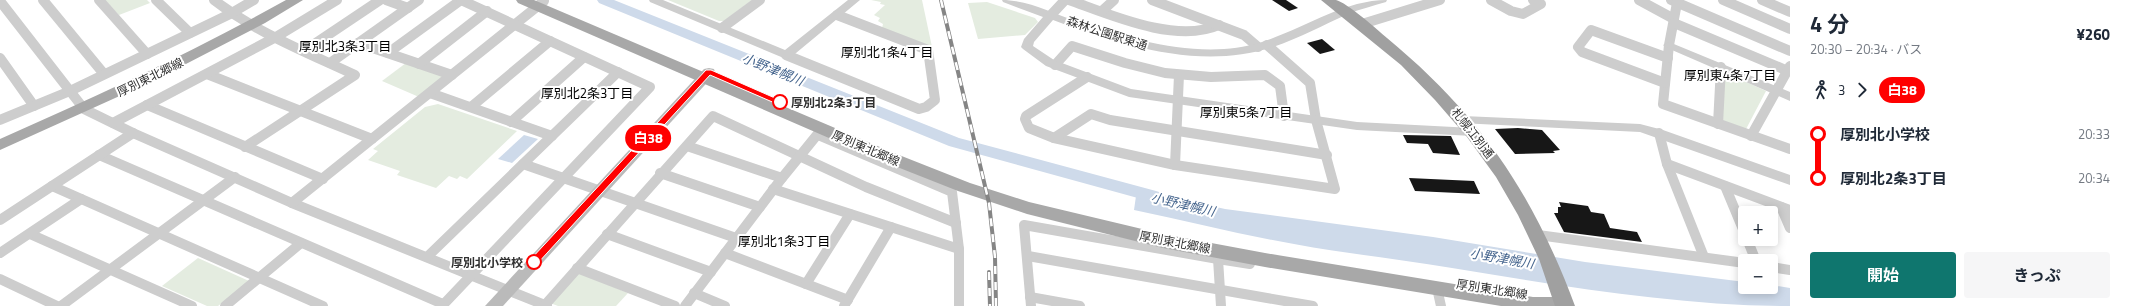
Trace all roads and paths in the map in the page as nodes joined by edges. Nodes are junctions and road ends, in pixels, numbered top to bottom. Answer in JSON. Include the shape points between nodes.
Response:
{"nodes":[{"id":1,"x":43,"y":0,"type":"edge"},
{"id":2,"x":99,"y":0,"type":"edge"},
{"id":3,"x":156,"y":0,"type":"edge"},
{"id":4,"x":214,"y":0,"type":"edge"},
{"id":5,"x":254,"y":0,"type":"edge"},
{"id":6,"x":296,"y":0,"type":"edge"},
{"id":7,"x":337,"y":0,"type":"edge"},
{"id":8,"x":380,"y":0,"type":"edge"},
{"id":9,"x":386,"y":0,"type":"edge"},
{"id":10,"x":419,"y":0,"type":"edge"},
{"id":11,"x":461,"y":0,"type":"edge"},
{"id":12,"x":523,"y":0,"type":"edge"},
{"id":13,"x":654,"y":0,"type":"edge"},
{"id":14,"x":760,"y":0,"type":"edge"},
{"id":15,"x":855,"y":0,"type":"edge"},
{"id":16,"x":1007,"y":0,"type":"edge"},
{"id":17,"x":1065,"y":0,"type":"edge"},
{"id":18,"x":1069,"y":0,"type":"edge"},
{"id":19,"x":1114,"y":0,"type":"edge"},
{"id":20,"x":1152,"y":0,"type":"edge"},
{"id":21,"x":1328,"y":0,"type":"edge"},
{"id":22,"x":1382,"y":0,"type":"edge"},
{"id":23,"x":1440,"y":0,"type":"edge"},
{"id":24,"x":1491,"y":0,"type":"edge"},
{"id":25,"x":1533,"y":0,"type":"edge"},
{"id":26,"x":1639,"y":0,"type":"edge"},
{"id":27,"x":1723,"y":0,"type":"edge"},
{"id":28,"x":1762,"y":0,"type":"edge"},
{"id":29,"x":0,"y":1,"type":"edge"},
{"id":30,"x":542,"y":2,"type":"edge"},
{"id":31,"x":1674,"y":2,"type":"edge"},
{"id":32,"x":408,"y":8,"type":"junction"},
{"id":33,"x":488,"y":11,"type":"junction"},
{"id":34,"x":1102,"y":11,"type":"junction"},
{"id":35,"x":1345,"y":12,"type":"junction"},
{"id":36,"x":1790,"y":12,"type":"edge"},
{"id":37,"x":230,"y":14,"type":"junction"},
{"id":38,"x":837,"y":15,"type":"junction"},
{"id":39,"x":1051,"y":15,"type":"junction"},
{"id":40,"x":1674,"y":21,"type":"junction"},
{"id":41,"x":515,"y":24,"type":"junction"},
{"id":42,"x":1362,"y":24,"type":"junction"},
{"id":43,"x":252,"y":25,"type":"junction"},
{"id":44,"x":1219,"y":26,"type":"junction"},
{"id":45,"x":722,"y":28,"type":"junction"},
{"id":46,"x":1790,"y":29,"type":"edge"},
{"id":47,"x":190,"y":33,"type":"junction"},
{"id":48,"x":276,"y":37,"type":"junction"},
{"id":49,"x":550,"y":41,"type":"junction"},
{"id":50,"x":358,"y":43,"type":"junction"},
{"id":51,"x":1669,"y":45,"type":"junction"},
{"id":52,"x":1263,"y":46,"type":"junction"},
{"id":53,"x":304,"y":51,"type":"junction"},
{"id":54,"x":1790,"y":51,"type":"edge"},
{"id":55,"x":388,"y":53,"type":"junction"},
{"id":56,"x":148,"y":54,"type":"junction"},
{"id":57,"x":786,"y":55,"type":"junction"},
{"id":58,"x":584,"y":57,"type":"junction"},
{"id":59,"x":1668,"y":58,"type":"junction"},
{"id":60,"x":0,"y":59,"type":"edge"},
{"id":61,"x":330,"y":63,"type":"junction"},
{"id":62,"x":419,"y":64,"type":"junction"},
{"id":63,"x":1055,"y":65,"type":"junction"},
{"id":64,"x":1721,"y":67,"type":"junction"},
{"id":65,"x":1789,"y":68,"type":"edge"},
{"id":66,"x":618,"y":72,"type":"junction"},
{"id":67,"x":104,"y":74,"type":"junction"},
{"id":68,"x":207,"y":74,"type":"junction"},
{"id":69,"x":452,"y":75,"type":"junction"},
{"id":70,"x":706,"y":75,"type":"junction"},
{"id":71,"x":1179,"y":75,"type":"junction"},
{"id":72,"x":1087,"y":77,"type":"junction"},
{"id":73,"x":1665,"y":83,"type":"junction"},
{"id":74,"x":70,"y":91,"type":"junction"},
{"id":75,"x":1777,"y":92,"type":"junction"},
{"id":76,"x":430,"y":93,"type":"junction"},
{"id":77,"x":1790,"y":97,"type":"edge"},
{"id":78,"x":1179,"y":100,"type":"junction"},
{"id":79,"x":147,"y":105,"type":"junction"},
{"id":80,"x":34,"y":106,"type":"junction"},
{"id":81,"x":471,"y":107,"type":"junction"},
{"id":82,"x":84,"y":109,"type":"junction"},
{"id":83,"x":299,"y":112,"type":"junction"},
{"id":84,"x":1284,"y":116,"type":"junction"},
{"id":85,"x":0,"y":120,"type":"edge"},
{"id":86,"x":1316,"y":120,"type":"junction"},
{"id":87,"x":511,"y":122,"type":"junction"},
{"id":88,"x":112,"y":123,"type":"junction"},
{"id":89,"x":1718,"y":124,"type":"junction"},
{"id":90,"x":1468,"y":126,"type":"junction"},
{"id":91,"x":820,"y":132,"type":"junction"},
{"id":92,"x":1177,"y":132,"type":"junction"},
{"id":93,"x":134,"y":133,"type":"junction"},
{"id":94,"x":1659,"y":133,"type":"junction"},
{"id":95,"x":552,"y":136,"type":"junction"},
{"id":96,"x":1751,"y":136,"type":"junction"},
{"id":97,"x":1054,"y":138,"type":"junction"},
{"id":98,"x":372,"y":139,"type":"junction"},
{"id":99,"x":0,"y":145,"type":"edge"},
{"id":100,"x":687,"y":146,"type":"junction"},
{"id":101,"x":245,"y":147,"type":"junction"},
{"id":102,"x":1790,"y":149,"type":"edge"},
{"id":103,"x":99,"y":155,"type":"junction"},
{"id":104,"x":1327,"y":155,"type":"junction"},
{"id":105,"x":799,"y":157,"type":"junction"},
{"id":106,"x":523,"y":164,"type":"junction"},
{"id":107,"x":1667,"y":164,"type":"junction"},
{"id":108,"x":1175,"y":165,"type":"junction"},
{"id":109,"x":660,"y":173,"type":"junction"},
{"id":110,"x":235,"y":177,"type":"junction"},
{"id":111,"x":565,"y":178,"type":"junction"},
{"id":112,"x":782,"y":178,"type":"junction"},
{"id":113,"x":323,"y":179,"type":"junction"},
{"id":114,"x":1790,"y":180,"type":"edge"},
{"id":115,"x":52,"y":186,"type":"junction"},
{"id":116,"x":1725,"y":186,"type":"junction"},
{"id":117,"x":773,"y":189,"type":"junction"},
{"id":118,"x":600,"y":190,"type":"junction"},
{"id":119,"x":82,"y":199,"type":"junction"},
{"id":120,"x":203,"y":201,"type":"junction"},
{"id":121,"x":292,"y":203,"type":"junction"},
{"id":122,"x":636,"y":203,"type":"junction"},
{"id":123,"x":760,"y":207,"type":"junction"},
{"id":124,"x":1786,"y":208,"type":"edge"},
{"id":125,"x":850,"y":214,"type":"junction"},
{"id":126,"x":1738,"y":217,"type":"edge"},
{"id":127,"x":1,"y":219,"type":"edge"},
{"id":128,"x":956,"y":222,"type":"junction"},
{"id":129,"x":891,"y":227,"type":"junction"},
{"id":130,"x":1790,"y":228,"type":"edge"},
{"id":131,"x":158,"y":233,"type":"junction"},
{"id":132,"x":30,"y":234,"type":"junction"},
{"id":133,"x":607,"y":234,"type":"junction"},
{"id":134,"x":736,"y":238,"type":"junction"},
{"id":135,"x":1539,"y":238,"type":"junction"},
{"id":136,"x":302,"y":243,"type":"junction"},
{"id":137,"x":959,"y":249,"type":"junction"},
{"id":138,"x":0,"y":254,"type":"edge"},
{"id":139,"x":725,"y":254,"type":"junction"},
{"id":140,"x":1028,"y":256,"type":"junction"},
{"id":141,"x":427,"y":257,"type":"junction"},
{"id":142,"x":1704,"y":258,"type":"junction"},
{"id":143,"x":1218,"y":259,"type":"junction"},
{"id":144,"x":1265,"y":260,"type":"junction"},
{"id":145,"x":1738,"y":262,"type":"edge"},
{"id":146,"x":577,"y":268,"type":"junction"},
{"id":147,"x":1778,"y":268,"type":"edge"},
{"id":148,"x":110,"y":270,"type":"junction"},
{"id":149,"x":1790,"y":270,"type":"edge"},
{"id":150,"x":711,"y":272,"type":"junction"},
{"id":151,"x":472,"y":276,"type":"junction"},
{"id":152,"x":258,"y":277,"type":"junction"},
{"id":153,"x":0,"y":279,"type":"edge"},
{"id":154,"x":806,"y":284,"type":"junction"},
{"id":155,"x":1437,"y":288,"type":"junction"},
{"id":156,"x":1219,"y":289,"type":"junction"},
{"id":157,"x":509,"y":290,"type":"junction"},
{"id":158,"x":694,"y":293,"type":"junction"},
{"id":159,"x":1030,"y":302,"type":"edge"},
{"id":160,"x":846,"y":303,"type":"edge"},
{"id":161,"x":442,"y":305,"type":"edge"},
{"id":162,"x":1568,"y":305,"type":"edge"},
{"id":163,"x":56,"y":306,"type":"edge"},
{"id":164,"x":61,"y":306,"type":"edge"},
{"id":165,"x":192,"y":306,"type":"edge"},
{"id":166,"x":225,"y":306,"type":"edge"},
{"id":167,"x":323,"y":306,"type":"edge"},
{"id":168,"x":493,"y":306,"type":"edge"},
{"id":169,"x":545,"y":306,"type":"edge"},
{"id":170,"x":675,"y":306,"type":"edge"},
{"id":171,"x":685,"y":306,"type":"edge"},
{"id":172,"x":725,"y":306,"type":"edge"},
{"id":173,"x":959,"y":306,"type":"edge"},
{"id":174,"x":1080,"y":306,"type":"edge"},
{"id":175,"x":1221,"y":306,"type":"edge"},
{"id":176,"x":1313,"y":306,"type":"edge"},
{"id":177,"x":1441,"y":306,"type":"edge"}],
"edges":[{"from":1,"to":67,"type":"street"},
{"from":2,"to":56,"type":"street"},
{"from":3,"to":47,"type":"street"},
{"from":4,"to":37,"type":"street"},
{"from":5,"to":37,"type":"street"},
{"from":6,"to":43,"type":"main road","name":"厚別東北郷線"},
{"from":7,"to":48,"type":"street"},
{"from":8,"to":53,"type":"street"},
{"from":9,"to":32,"type":"street"},
{"from":10,"to":32,"type":"street"},
{"from":11,"to":33,"type":"street"},
{"from":11,"to":55,"type":"street"},
{"from":12,"to":30,"type":"main road","name":"厚別東北郷線"},
{"from":13,"to":45,"type":"street"},
{"from":14,"to":45,"type":"street"},
{"from":15,"to":38,"type":"street"},
{"from":16,"to":39,"type":"street","name":"森林公園駅東通"},
{"from":17,"to":39,"type":"street"},
{"from":18,"to":34,"type":"street"},
{"from":19,"to":34,"type":"street"},
{"from":20,"to":44,"type":"street"},
{"from":21,"to":35,"type":"highway","name":"札幌江別通"},
{"from":22,"to":35,"type":"street","name":"森林公園駅東通"},
{"from":23,"to":42,"type":"street"},
{"from":24,"to":25,"type":"street","via":[[1523,14],[1541,4]]},
{"from":26,"to":40,"type":"street"},
{"from":27,"to":46,"type":"street"},
{"from":28,"to":36,"type":"street"},
{"from":29,"to":74,"type":"street"},
{"from":30,"to":41,"type":"street"},
{"from":30,"to":70,"type":"main road","name":"厚別東北郷線"},
{"from":31,"to":40,"type":"street"},
{"from":31,"to":54,"type":"street"},
{"from":32,"to":50,"type":"street"},
{"from":33,"to":41,"type":"street"},
{"from":33,"to":62,"type":"street"},
{"from":34,"to":44,"type":"street","via":[[1170,30],[1209,31]]},
{"from":35,"to":42,"type":"highway","name":"札幌江別通"},
{"from":35,"to":52,"type":"street","name":"森林公園駅東通","via":[[1281,41]]},
{"from":37,"to":43,"type":"street"},
{"from":37,"to":47,"type":"street"},
{"from":38,"to":57,"type":"street"},
{"from":38,"to":57,"type":"street","via":[[928,50],[935,100],[919,109]]},
{"from":39,"to":52,"type":"street","name":"森林公園駅東通","via":[[1127,42],[1162,50],[1237,51]]},
{"from":39,"to":63,"type":"street","via":[[1026,45]]},
{"from":40,"to":51,"type":"street"},
{"from":40,"to":65,"type":"street"},
{"from":41,"to":49,"type":"street"},
{"from":41,"to":69,"type":"street"},
{"from":42,"to":90,"type":"highway","name":"札幌江別通","via":[[1412,65]]},
{"from":43,"to":48,"type":"street"},
{"from":43,"to":82,"type":"main road","name":"厚別東北郷線"},
{"from":44,"to":52,"type":"street","via":[[1246,36]]},
{"from":45,"to":57,"type":"street"},
{"from":47,"to":56,"type":"street"},
{"from":48,"to":53,"type":"street"},
{"from":48,"to":68,"type":"street"},
{"from":49,"to":58,"type":"street"},
{"from":49,"to":81,"type":"street"},
{"from":50,"to":55,"type":"street"},
{"from":50,"to":61,"type":"street"},
{"from":51,"to":59,"type":"street"},
{"from":51,"to":64,"type":"street"},
{"from":52,"to":86,"type":"street","via":[[1310,83]]},
{"from":53,"to":61,"type":"street"},
{"from":55,"to":62,"type":"street"},
{"from":56,"to":67,"type":"street"},
{"from":58,"to":66,"type":"street"},
{"from":58,"to":87,"type":"street"},
{"from":59,"to":73,"type":"street"},
{"from":59,"to":73,"type":"street","via":[[1591,30],[1578,47],[1582,52]]},
{"from":60,"to":80,"type":"street"},
{"from":61,"to":83,"type":"street","via":[[355,75]]},
{"from":62,"to":69,"type":"street"},
{"from":63,"to":71,"type":"street","via":[[1072,46],[1126,64]]},
{"from":63,"to":72,"type":"street"},
{"from":64,"to":75,"type":"street"},
{"from":64,"to":89,"type":"street"},
{"from":65,"to":75,"type":"street"},
{"from":66,"to":95,"type":"street"},
{"from":66,"to":111,"type":"street","via":[[650,87]]},
{"from":67,"to":74,"type":"street"},
{"from":68,"to":79,"type":"street"},
{"from":68,"to":83,"type":"street"},
{"from":69,"to":76,"type":"street"},
{"from":70,"to":91,"type":"main road","name":"厚別東北郷線"},
{"from":70,"to":118,"type":"main road"},
{"from":70,"to":162,"type":"main road","name":"厚別東北郷線","via":[[966,180],[1030,200],[1156,231],[1531,295]]},
{"from":71,"to":78,"type":"street"},
{"from":71,"to":84,"type":"street","via":[[1265,75],[1280,86]]},
{"from":72,"to":78,"type":"street","via":[[1128,93]]},
{"from":72,"to":97,"type":"street","via":[[1026,116],[1029,128]]},
{"from":73,"to":89,"type":"street","via":[[1663,104]]},
{"from":74,"to":80,"type":"street"},
{"from":74,"to":82,"type":"street"},
{"from":75,"to":77,"type":"street"},
{"from":75,"to":96,"type":"street"},
{"from":76,"to":81,"type":"street"},
{"from":76,"to":98,"type":"street"},
{"from":78,"to":84,"type":"street"},
{"from":78,"to":92,"type":"street"},
{"from":79,"to":88,"type":"street"},
{"from":79,"to":101,"type":"street"},
{"from":80,"to":85,"type":"street"},
{"from":81,"to":87,"type":"street"},
{"from":82,"to":88,"type":"street"},
{"from":82,"to":99,"type":"main road","name":"厚別東北郷線"},
{"from":83,"to":98,"type":"street"},
{"from":83,"to":101,"type":"street"},
{"from":84,"to":86,"type":"street"},
{"from":86,"to":90,"type":"street","via":[[1357,126]]},
{"from":86,"to":104,"type":"street"},
{"from":87,"to":95,"type":"street"},
{"from":88,"to":93,"type":"street"},
{"from":89,"to":96,"type":"street"},
{"from":90,"to":94,"type":"street","via":[[1640,128]]},
{"from":90,"to":135,"type":"highway","name":"札幌江別通","via":[[1497,164]]},
{"from":91,"to":105,"type":"street"},
{"from":91,"to":128,"type":"street","via":[[952,192]]},
{"from":91,"to":144,"type":"main road","name":"厚別東北郷線","via":[[1027,208],[1163,241]]},
{"from":92,"to":97,"type":"street","via":[[1091,114]]},
{"from":92,"to":104,"type":"street"},
{"from":92,"to":108,"type":"street"},
{"from":93,"to":103,"type":"street"},
{"from":93,"to":110,"type":"street"},
{"from":94,"to":107,"type":"street"},
{"from":94,"to":114,"type":"street"},
{"from":95,"to":106,"type":"street"},
{"from":96,"to":102,"type":"street"},
{"from":97,"to":108,"type":"street"},
{"from":98,"to":113,"type":"street"},
{"from":100,"to":105,"type":"street","via":[[713,116]]},
{"from":100,"to":109,"type":"street"},
{"from":100,"to":112,"type":"street"},
{"from":101,"to":113,"type":"street"},
{"from":103,"to":115,"type":"street"},
{"from":103,"to":120,"type":"street"},
{"from":104,"to":108,"type":"street","via":[[1336,189]]},
{"from":105,"to":112,"type":"street"},
{"from":105,"to":128,"type":"street","via":[[866,187]]},
{"from":106,"to":111,"type":"street"},
{"from":106,"to":141,"type":"street"},
{"from":107,"to":116,"type":"street"},
{"from":107,"to":142,"type":"street"},
{"from":109,"to":122,"type":"street"},
{"from":109,"to":123,"type":"street"},
{"from":110,"to":120,"type":"street"},
{"from":110,"to":121,"type":"street"},
{"from":111,"to":118,"type":"street"},
{"from":111,"to":151,"type":"street"},
{"from":112,"to":117,"type":"street"},
{"from":113,"to":121,"type":"street"},
{"from":115,"to":119,"type":"street"},
{"from":115,"to":127,"type":"street"},
{"from":116,"to":124,"type":"street"},
{"from":116,"to":126,"type":"street"},
{"from":117,"to":123,"type":"street"},
{"from":117,"to":125,"type":"street"},
{"from":118,"to":122,"type":"street"},
{"from":118,"to":157,"type":"main road"},
{"from":119,"to":131,"type":"street"},
{"from":119,"to":132,"type":"street"},
{"from":120,"to":131,"type":"street"},
{"from":120,"to":136,"type":"street"},
{"from":121,"to":141,"type":"street"},
{"from":122,"to":133,"type":"street"},
{"from":122,"to":134,"type":"street"},
{"from":123,"to":134,"type":"street"},
{"from":124,"to":130,"type":"street"},
{"from":125,"to":129,"type":"street"},
{"from":125,"to":154,"type":"street"},
{"from":128,"to":137,"type":"street"},
{"from":129,"to":137,"type":"street"},
{"from":129,"to":160,"type":"street"},
{"from":131,"to":148,"type":"street"},
{"from":131,"to":152,"type":"street"},
{"from":132,"to":138,"type":"street"},
{"from":132,"to":148,"type":"street"},
{"from":133,"to":146,"type":"street"},
{"from":133,"to":150,"type":"street"},
{"from":134,"to":139,"type":"street"},
{"from":135,"to":142,"type":"street"},
{"from":135,"to":162,"type":"highway","name":"札幌江別通"},
{"from":136,"to":152,"type":"street"},
{"from":136,"to":161,"type":"street"},
{"from":137,"to":173,"type":"street"},
{"from":139,"to":150,"type":"street"},
{"from":139,"to":154,"type":"street"},
{"from":140,"to":143,"type":"street","via":[[1024,225]]},
{"from":140,"to":156,"type":"street"},
{"from":140,"to":159,"type":"street"},
{"from":141,"to":151,"type":"street"},
{"from":142,"to":145,"type":"street"},
{"from":143,"to":144,"type":"street","via":[[1254,264]]},
{"from":143,"to":156,"type":"street"},
{"from":144,"to":155,"type":"main road","name":"厚別東北郷線"},
{"from":146,"to":169,"type":"street"},
{"from":146,"to":170,"type":"street"},
{"from":147,"to":149,"type":"street"},
{"from":148,"to":164,"type":"street"},
{"from":148,"to":165,"type":"street"},
{"from":150,"to":158,"type":"street"},
{"from":151,"to":157,"type":"street"},
{"from":151,"to":161,"type":"street"},
{"from":152,"to":166,"type":"street"},
{"from":152,"to":167,"type":"street"},
{"from":153,"to":163,"type":"street"},
{"from":154,"to":160,"type":"street"},
{"from":155,"to":162,"type":"main road","name":"厚別東北郷線","via":[[1533,304]]},
{"from":155,"to":177,"type":"street"},
{"from":156,"to":175,"type":"street"},
{"from":156,"to":176,"type":"street"},
{"from":157,"to":168,"type":"main road"},
{"from":157,"to":169,"type":"street"},
{"from":158,"to":171,"type":"street"},
{"from":158,"to":172,"type":"street"},
{"from":159,"to":174,"type":"street"}]}
